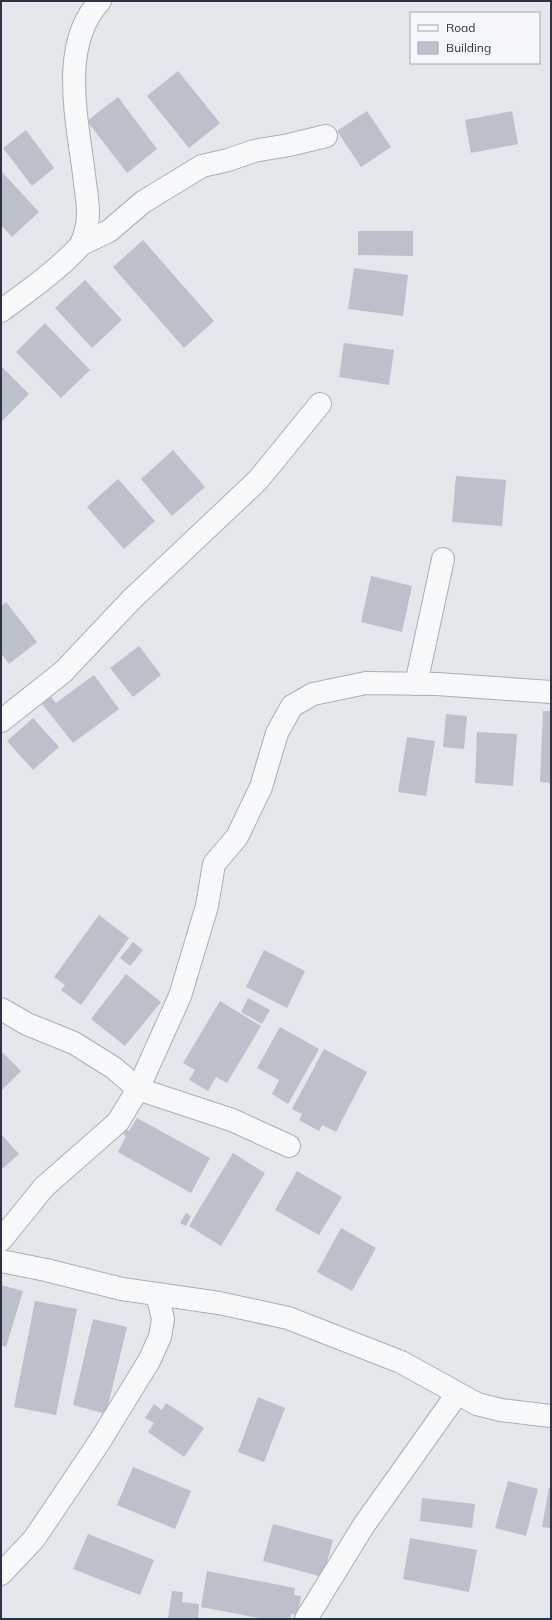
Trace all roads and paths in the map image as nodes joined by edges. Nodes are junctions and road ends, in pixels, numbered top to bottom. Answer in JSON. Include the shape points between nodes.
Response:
{"nodes":[{"id":1,"x":100,"y":1,"type":"edge"},
{"id":2,"x":326,"y":136,"type":"dead end"},
{"id":3,"x":82,"y":244,"type":"junction"},
{"id":4,"x":1,"y":310,"type":"edge"},
{"id":5,"x":320,"y":404,"type":"dead end"},
{"id":6,"x":443,"y":559,"type":"dead end"},
{"id":7,"x":416,"y":684,"type":"junction"},
{"id":8,"x":551,"y":692,"type":"edge"},
{"id":9,"x":1,"y":721,"type":"edge"},
{"id":10,"x":1,"y":1009,"type":"edge"},
{"id":11,"x":138,"y":1089,"type":"junction"},
{"id":12,"x":289,"y":1146,"type":"dead end"},
{"id":13,"x":1,"y":1240,"type":"edge"},
{"id":14,"x":1,"y":1261,"type":"edge"},
{"id":15,"x":157,"y":1294,"type":"junction"},
{"id":16,"x":457,"y":1394,"type":"junction"},
{"id":17,"x":551,"y":1416,"type":"edge"},
{"id":18,"x":1,"y":1572,"type":"edge"},
{"id":19,"x":306,"y":1619,"type":"edge"}],
"edges":[{"from":1,"to":3,"type":"street","via":[[82,30],[73,73],[89,217]]},
{"from":2,"to":3,"type":"street","via":[[254,151],[202,166],[143,202],[109,231]]},
{"from":3,"to":4,"type":"street","via":[[55,271]]},
{"from":5,"to":9,"type":"street","via":[[258,480],[131,600],[63,672]]},
{"from":6,"to":7,"type":"street"},
{"from":7,"to":8,"type":"street"},
{"from":7,"to":11,"type":"street","via":[[366,683],[313,694],[292,706],[277,733],[261,787],[236,837],[214,864],[207,906],[180,996]]},
{"from":10,"to":11,"type":"street","via":[[28,1024],[74,1043],[114,1068]]},
{"from":11,"to":12,"type":"street","via":[[232,1120]]},
{"from":11,"to":13,"type":"street","via":[[118,1122],[44,1187]]},
{"from":14,"to":15,"type":"street","via":[[122,1289]]},
{"from":15,"to":16,"type":"street","via":[[219,1302],[288,1318],[400,1362]]},
{"from":15,"to":18,"type":"street","via":[[163,1319],[160,1337],[149,1362],[34,1539],[17,1559]]},
{"from":16,"to":17,"type":"street","via":[[477,1404]]},
{"from":16,"to":19,"type":"street","via":[[364,1525]]}]}
